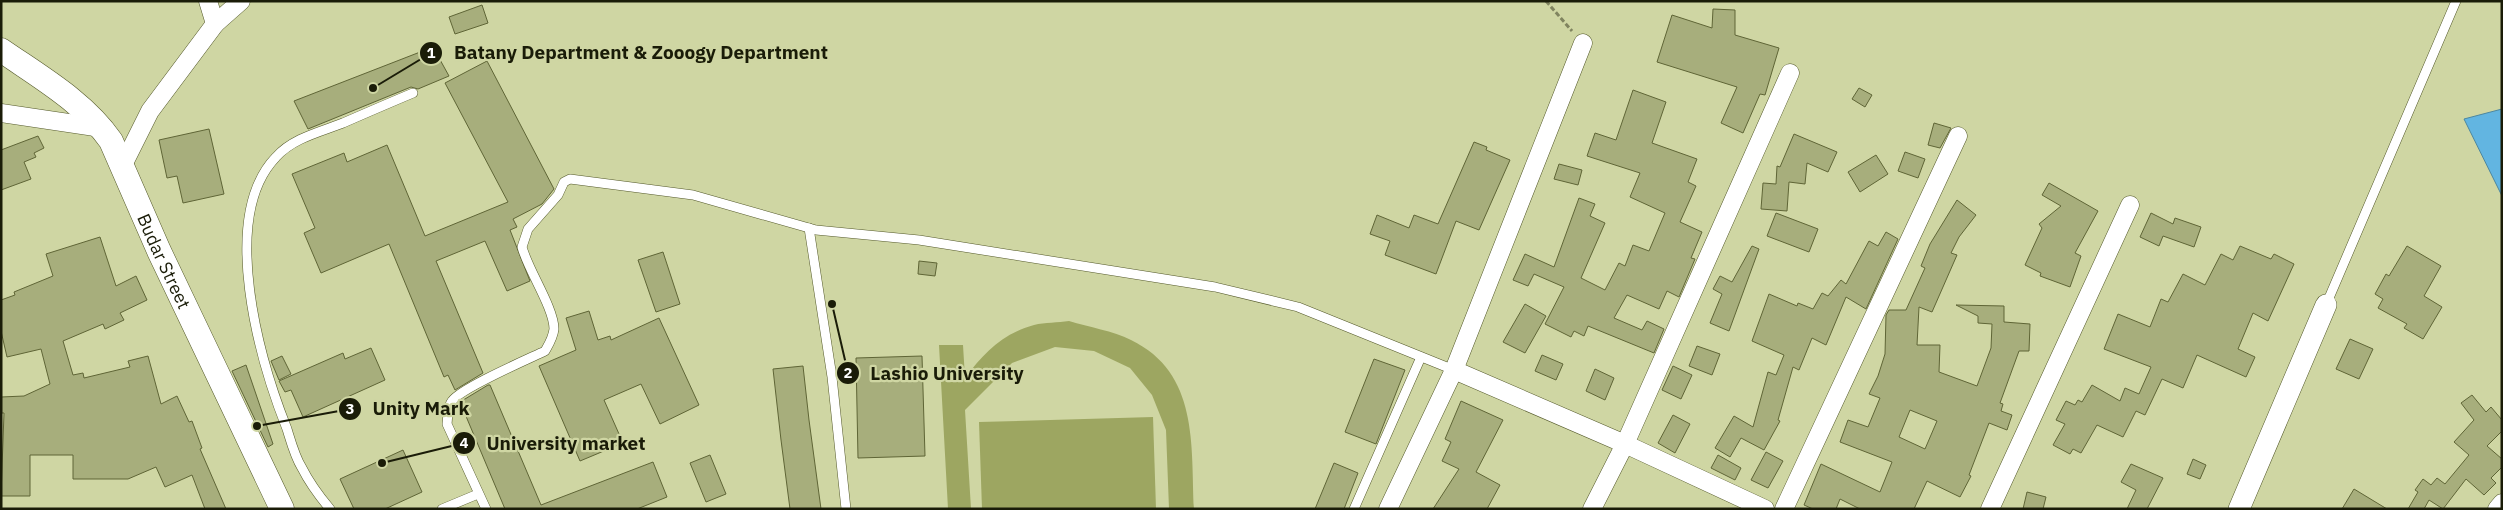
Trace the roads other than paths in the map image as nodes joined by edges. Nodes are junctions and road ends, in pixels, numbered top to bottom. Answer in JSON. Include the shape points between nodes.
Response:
{"nodes":[{"id":1,"x":208,"y":1,"type":"edge"},
{"id":2,"x":241,"y":1,"type":"edge"},
{"id":3,"x":2456,"y":1,"type":"edge"},
{"id":4,"x":215,"y":24,"type":"junction"},
{"id":5,"x":1583,"y":43,"type":"road end"},
{"id":6,"x":1,"y":50,"type":"edge"},
{"id":7,"x":1790,"y":73,"type":"dead end"},
{"id":8,"x":413,"y":92,"type":"dead end"},
{"id":9,"x":1,"y":113,"type":"edge"},
{"id":10,"x":102,"y":128,"type":"junction"},
{"id":11,"x":1958,"y":136,"type":"dead end"},
{"id":12,"x":122,"y":167,"type":"junction"},
{"id":13,"x":2130,"y":204,"type":"dead end"},
{"id":14,"x":809,"y":228,"type":"junction"},
{"id":15,"x":2326,"y":305,"type":"joint"},
{"id":16,"x":1421,"y":357,"type":"junction"},
{"id":17,"x":1454,"y":370,"type":"junction"},
{"id":18,"x":1625,"y":444,"type":"junction"},
{"id":19,"x":478,"y":494,"type":"junction"},
{"id":20,"x":2502,"y":503,"type":"edge"},
{"id":21,"x":282,"y":509,"type":"edge"},
{"id":22,"x":330,"y":509,"type":"edge"},
{"id":23,"x":442,"y":509,"type":"edge"},
{"id":24,"x":486,"y":509,"type":"edge"},
{"id":25,"x":846,"y":509,"type":"edge"},
{"id":26,"x":1354,"y":509,"type":"edge"},
{"id":27,"x":1388,"y":509,"type":"edge"},
{"id":28,"x":1592,"y":509,"type":"edge"},
{"id":29,"x":1765,"y":509,"type":"edge"},
{"id":30,"x":1784,"y":509,"type":"edge"},
{"id":31,"x":1990,"y":509,"type":"edge"},
{"id":32,"x":2239,"y":509,"type":"edge"},
{"id":33,"x":2497,"y":509,"type":"edge"}],
"edges":[{"from":1,"to":4,"type":"street"},
{"from":2,"to":4,"type":"street"},
{"from":3,"to":15,"type":"lane"},
{"from":4,"to":12,"type":"street","via":[[150,111]]},
{"from":5,"to":17,"type":"street"},
{"from":6,"to":10,"type":"main road","name":"Budar Street","via":[[77,103]]},
{"from":7,"to":18,"type":"street"},
{"from":8,"to":22,"type":"lane","via":[[298,140],[276,156],[260,178],[253,195],[248,227],[248,279],[256,335],[301,468]]},
{"from":9,"to":10,"type":"street"},
{"from":10,"to":12,"type":"main road","name":"Budar Street"},
{"from":11,"to":30,"type":"street"},
{"from":12,"to":21,"type":"main road","name":"Budar Street"},
{"from":13,"to":31,"type":"street"},
{"from":14,"to":16,"type":"lane","via":[[919,240],[1214,287],[1298,307]]},
{"from":14,"to":19,"type":"lane","via":[[693,195],[570,179],[564,182],[555,199],[528,229],[522,247],[550,314],[554,328],[551,342],[545,351],[462,391],[451,402],[448,412],[447,424]]},
{"from":14,"to":25,"type":"lane","via":[[832,377]]},
{"from":15,"to":32,"type":"street"},
{"from":16,"to":17,"type":"lane"},
{"from":16,"to":26,"type":"lane"},
{"from":17,"to":18,"type":"street"},
{"from":17,"to":27,"type":"street"},
{"from":18,"to":28,"type":"street"},
{"from":18,"to":29,"type":"street"},
{"from":19,"to":23,"type":"lane"},
{"from":19,"to":24,"type":"lane"},
{"from":20,"to":33,"type":"street"}]}
